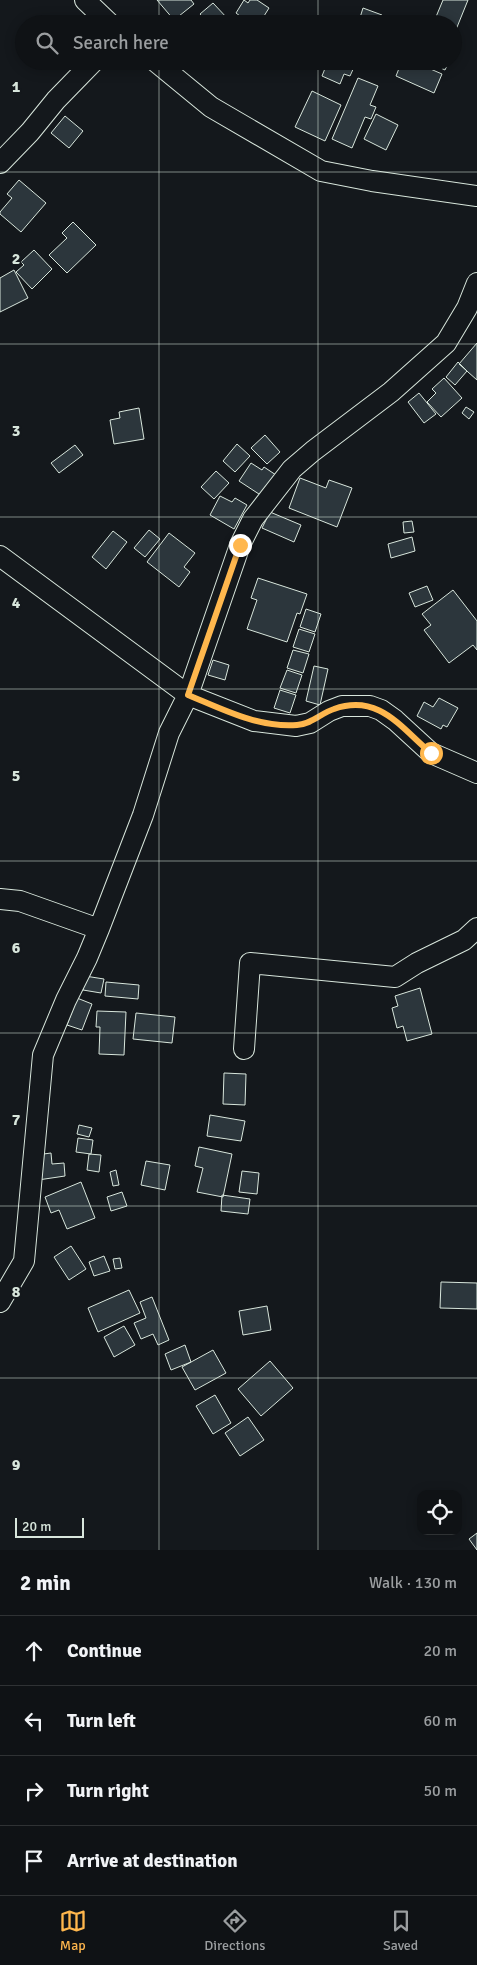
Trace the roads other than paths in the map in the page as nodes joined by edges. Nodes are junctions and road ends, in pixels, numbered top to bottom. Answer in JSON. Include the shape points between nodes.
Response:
{"nodes":[{"id":1,"x":84,"y":0,"type":"edge"},
{"id":2,"x":100,"y":15,"type":"edge"},
{"id":3,"x":85,"y":70,"type":"edge"},
{"id":4,"x":166,"y":70,"type":"edge"},
{"id":5,"x":0,"y":163,"type":"edge"},
{"id":6,"x":477,"y":196,"type":"edge"},
{"id":7,"x":477,"y":283,"type":"edge"},
{"id":8,"x":0,"y":556,"type":"edge"},
{"id":9,"x":188,"y":695,"type":"junction"},
{"id":10,"x":477,"y":773,"type":"edge"},
{"id":11,"x":0,"y":899,"type":"edge"},
{"id":12,"x":477,"y":928,"type":"edge"},
{"id":13,"x":99,"y":929,"type":"junction"},
{"id":14,"x":244,"y":1049,"type":"dead end"},
{"id":15,"x":0,"y":1302,"type":"edge"}],
"edges":[{"from":1,"to":2,"type":"street"},
{"from":3,"to":5,"type":"street"},
{"from":4,"to":6,"type":"street","via":[[212,107],[320,171]]},
{"from":7,"to":9,"type":"street","via":[[467,308],[446,343],[391,392],[292,469],[253,519],[240,545]]},
{"from":8,"to":9,"type":"street"},
{"from":9,"to":10,"type":"street","via":[[254,722],[296,726],[310,723],[342,706],[370,706],[396,720],[431,753]]},
{"from":9,"to":13,"type":"street","via":[[169,734],[143,815]]},
{"from":11,"to":13,"type":"street","via":[[20,901]]},
{"from":12,"to":14,"type":"street","via":[[464,940],[395,977],[250,963]]},
{"from":13,"to":15,"type":"street","via":[[42,1055],[24,1261]]}]}
